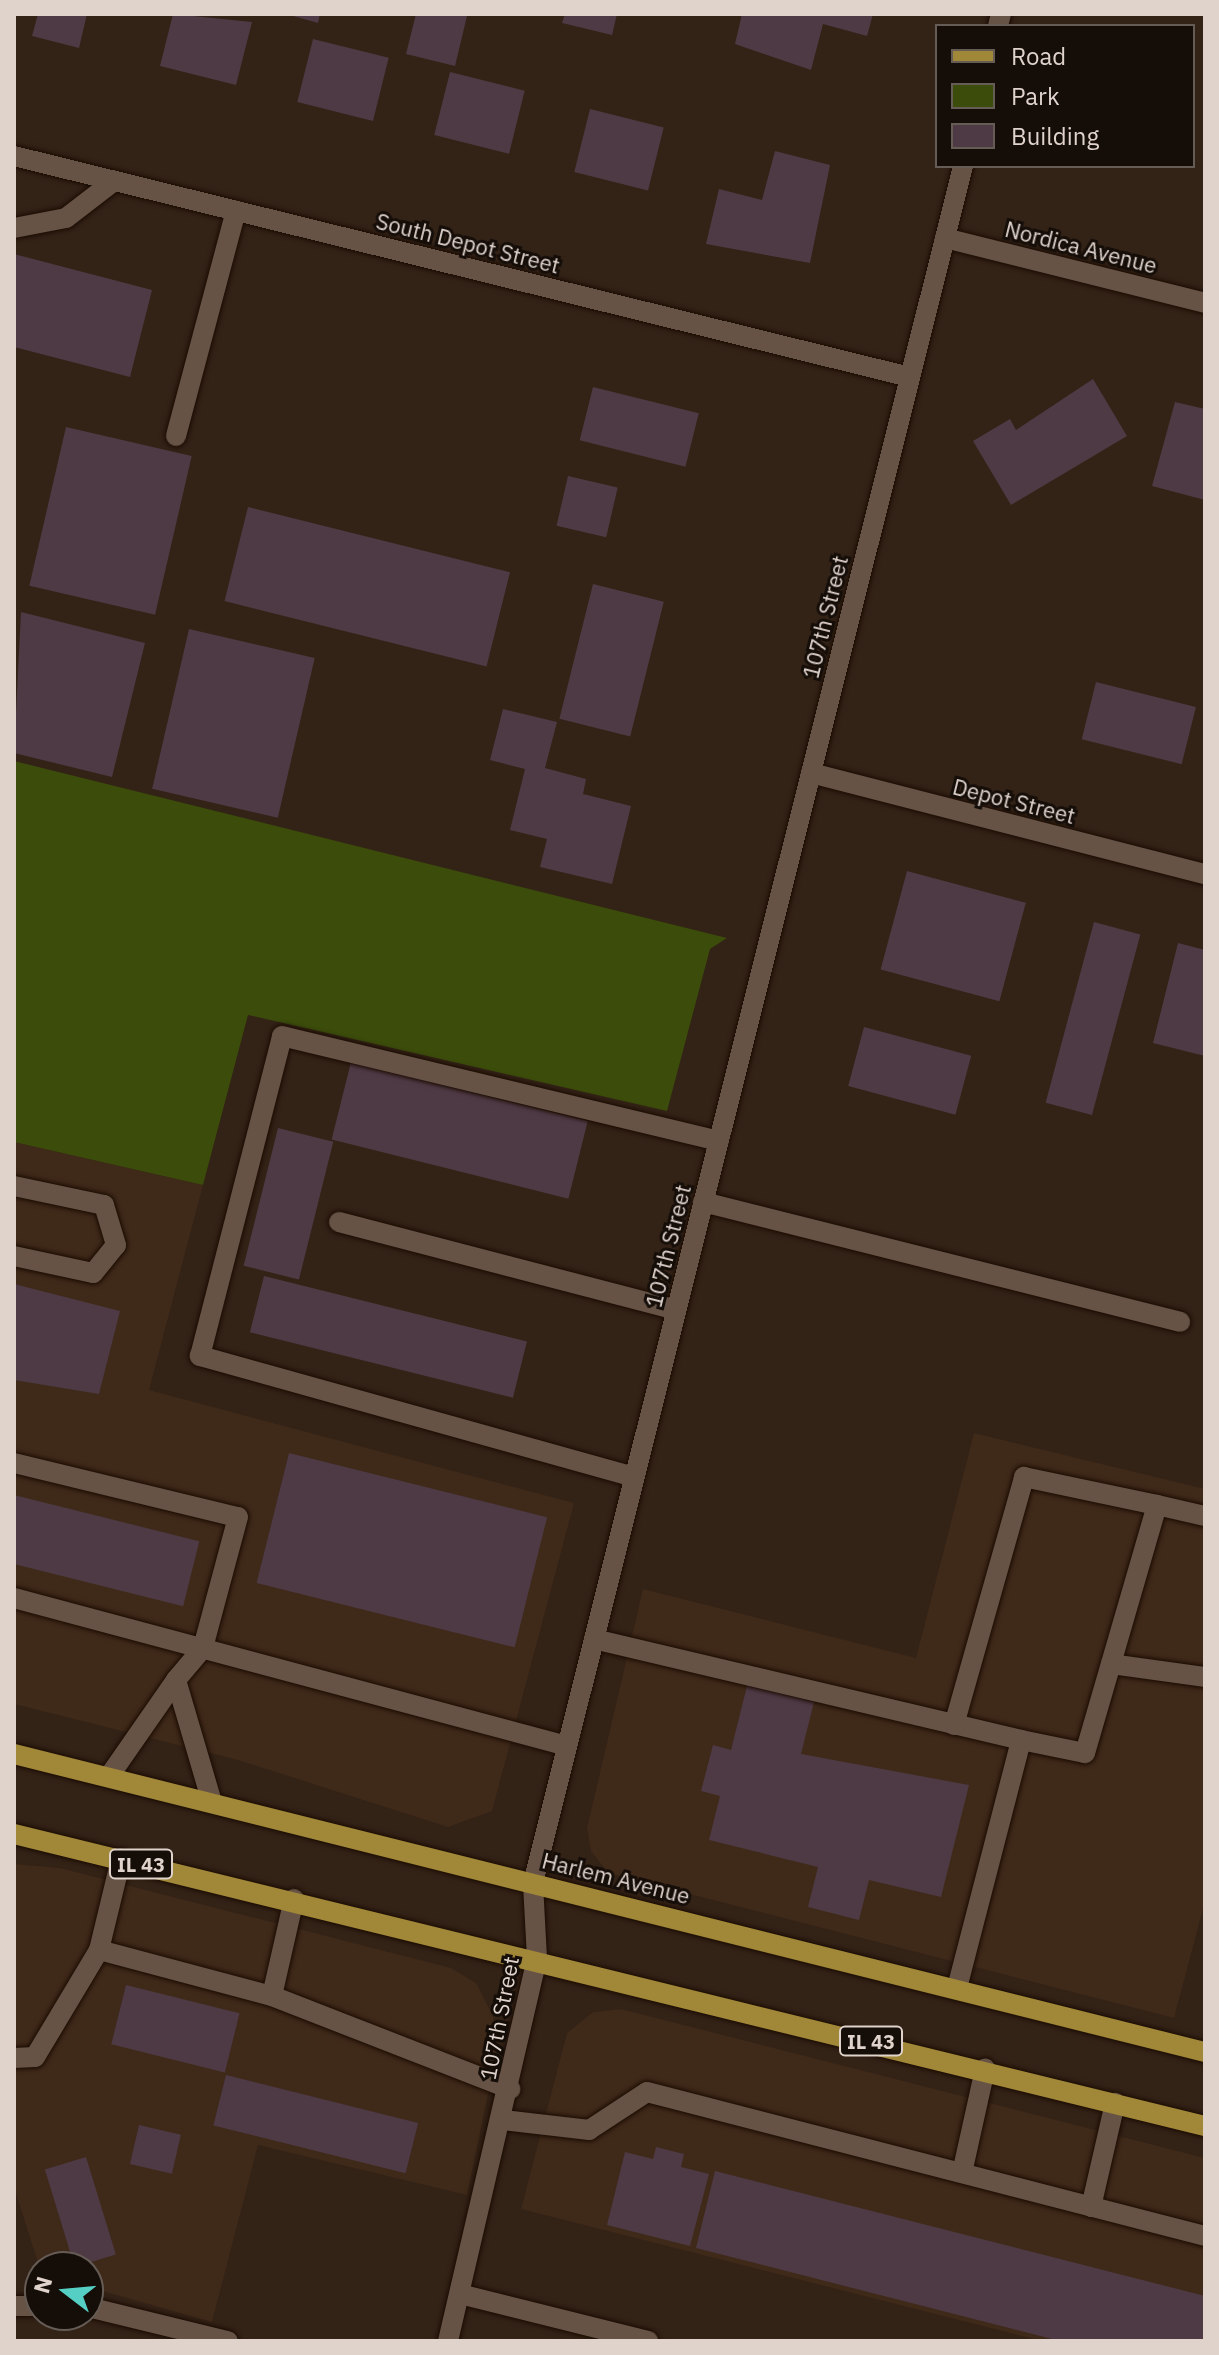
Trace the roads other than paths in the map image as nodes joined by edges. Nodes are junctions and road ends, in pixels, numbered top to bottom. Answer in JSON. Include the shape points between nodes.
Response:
{"nodes":[{"id":1,"x":14,"y":156,"type":"edge"},
{"id":2,"x":962,"y":168,"type":"edge"},
{"id":3,"x":114,"y":181,"type":"junction"},
{"id":4,"x":236,"y":211,"type":"junction"},
{"id":5,"x":14,"y":228,"type":"edge"},
{"id":6,"x":945,"y":238,"type":"junction"},
{"id":7,"x":1205,"y":303,"type":"edge"},
{"id":8,"x":910,"y":377,"type":"junction"},
{"id":9,"x":176,"y":436,"type":"dead end"},
{"id":10,"x":811,"y":773,"type":"junction"},
{"id":11,"x":1205,"y":874,"type":"edge"},
{"id":12,"x":719,"y":1141,"type":"junction"},
{"id":13,"x":14,"y":1186,"type":"edge"},
{"id":14,"x":703,"y":1202,"type":"junction"},
{"id":15,"x":339,"y":1222,"type":"dead end"},
{"id":16,"x":14,"y":1256,"type":"edge"},
{"id":17,"x":676,"y":1310,"type":"junction"},
{"id":18,"x":1180,"y":1322,"type":"dead end"},
{"id":19,"x":14,"y":1463,"type":"edge"},
{"id":20,"x":634,"y":1477,"type":"junction"},
{"id":21,"x":1157,"y":1505,"type":"junction"},
{"id":22,"x":1205,"y":1516,"type":"edge"},
{"id":23,"x":14,"y":1598,"type":"edge"},
{"id":24,"x":594,"y":1639,"type":"junction"},
{"id":25,"x":203,"y":1648,"type":"junction"},
{"id":26,"x":1111,"y":1664,"type":"junction"},
{"id":27,"x":1205,"y":1677,"type":"edge"},
{"id":28,"x":176,"y":1680,"type":"junction"},
{"id":29,"x":954,"y":1725,"type":"junction"},
{"id":30,"x":1021,"y":1740,"type":"junction"},
{"id":31,"x":567,"y":1746,"type":"junction"},
{"id":32,"x":14,"y":1754,"type":"edge"},
{"id":33,"x":110,"y":1775,"type":"junction"},
{"id":34,"x":212,"y":1802,"type":"junction"},
{"id":35,"x":14,"y":1834,"type":"edge"},
{"id":36,"x":121,"y":1859,"type":"junction"},
{"id":37,"x":533,"y":1883,"type":"junction"},
{"id":38,"x":294,"y":1899,"type":"junction"},
{"id":39,"x":99,"y":1950,"type":"junction"},
{"id":40,"x":537,"y":1958,"type":"junction"},
{"id":41,"x":957,"y":1988,"type":"junction"},
{"id":42,"x":272,"y":1996,"type":"junction"},
{"id":43,"x":1205,"y":2052,"type":"edge"},
{"id":44,"x":14,"y":2058,"type":"edge"},
{"id":45,"x":985,"y":2069,"type":"junction"},
{"id":46,"x":511,"y":2089,"type":"junction"},
{"id":47,"x":1115,"y":2103,"type":"junction"},
{"id":48,"x":503,"y":2120,"type":"junction"},
{"id":49,"x":1205,"y":2126,"type":"edge"},
{"id":50,"x":962,"y":2173,"type":"junction"},
{"id":51,"x":1091,"y":2207,"type":"junction"},
{"id":52,"x":1205,"y":2236,"type":"edge"},
{"id":53,"x":460,"y":2294,"type":"junction"},
{"id":54,"x":104,"y":2311,"type":"edge"},
{"id":55,"x":228,"y":2341,"type":"edge"},
{"id":56,"x":448,"y":2341,"type":"edge"},
{"id":57,"x":648,"y":2341,"type":"edge"}],
"edges":[{"from":1,"to":3,"type":"street","name":"South Depot Street"},
{"from":2,"to":6,"type":"street","name":"107th Street"},
{"from":3,"to":4,"type":"street","name":"South Depot Street"},
{"from":3,"to":5,"type":"street","via":[[66,218]]},
{"from":4,"to":8,"type":"street","name":"South Depot Street"},
{"from":4,"to":9,"type":"street"},
{"from":6,"to":7,"type":"street","name":"Nordica Avenue"},
{"from":6,"to":8,"type":"street","name":"107th Street"},
{"from":8,"to":10,"type":"street","name":"107th Street"},
{"from":10,"to":11,"type":"street","name":"Depot Street"},
{"from":10,"to":12,"type":"street","name":"107th Street"},
{"from":12,"to":14,"type":"street","name":"107th Street"},
{"from":12,"to":20,"type":"street","via":[[282,1036],[200,1356]]},
{"from":13,"to":16,"type":"street","via":[[104,1205],[116,1245],[93,1273]]},
{"from":14,"to":17,"type":"street","name":"107th Street"},
{"from":14,"to":18,"type":"street"},
{"from":15,"to":17,"type":"street"},
{"from":17,"to":20,"type":"street","name":"107th Street"},
{"from":19,"to":25,"type":"street","via":[[238,1517]]},
{"from":20,"to":24,"type":"street","name":"107th Street"},
{"from":21,"to":22,"type":"street"},
{"from":21,"to":26,"type":"street"},
{"from":21,"to":29,"type":"street","via":[[1024,1477]]},
{"from":23,"to":25,"type":"street"},
{"from":24,"to":29,"type":"street"},
{"from":24,"to":31,"type":"street","name":"107th Street"},
{"from":25,"to":28,"type":"street"},
{"from":25,"to":31,"type":"street"},
{"from":26,"to":27,"type":"street"},
{"from":26,"to":30,"type":"street","via":[[1085,1753]]},
{"from":28,"to":33,"type":"street"},
{"from":28,"to":34,"type":"street"},
{"from":29,"to":30,"type":"street"},
{"from":30,"to":41,"type":"street"},
{"from":31,"to":37,"type":"street","name":"107th Street"},
{"from":32,"to":33,"type":"main road","name":"Harlem Avenue"},
{"from":33,"to":34,"type":"main road","name":"Harlem Avenue"},
{"from":34,"to":37,"type":"main road","name":"Harlem Avenue"},
{"from":35,"to":36,"type":"main road","number":"IL 43"},
{"from":36,"to":38,"type":"main road","number":"IL 43"},
{"from":36,"to":39,"type":"street"},
{"from":37,"to":40,"type":"street","name":"107th Street"},
{"from":37,"to":41,"type":"main road","name":"Harlem Avenue"},
{"from":38,"to":40,"type":"main road","number":"IL 43"},
{"from":38,"to":42,"type":"street"},
{"from":39,"to":42,"type":"street"},
{"from":39,"to":44,"type":"street","via":[[35,2057]]},
{"from":40,"to":45,"type":"main road","number":"IL 43"},
{"from":40,"to":46,"type":"street","name":"107th Street"},
{"from":41,"to":43,"type":"main road","name":"Harlem Avenue"},
{"from":42,"to":46,"type":"street"},
{"from":45,"to":47,"type":"main road","number":"IL 43"},
{"from":45,"to":50,"type":"street"},
{"from":46,"to":48,"type":"street","name":"107th Street"},
{"from":47,"to":49,"type":"main road","number":"IL 43"},
{"from":47,"to":51,"type":"street"},
{"from":48,"to":50,"type":"street","via":[[589,2130],[647,2092]]},
{"from":48,"to":53,"type":"street","name":"107th Street"},
{"from":50,"to":51,"type":"street"},
{"from":51,"to":52,"type":"street"},
{"from":53,"to":56,"type":"street","name":"107th Street"},
{"from":53,"to":57,"type":"street"},
{"from":54,"to":55,"type":"street"}]}
